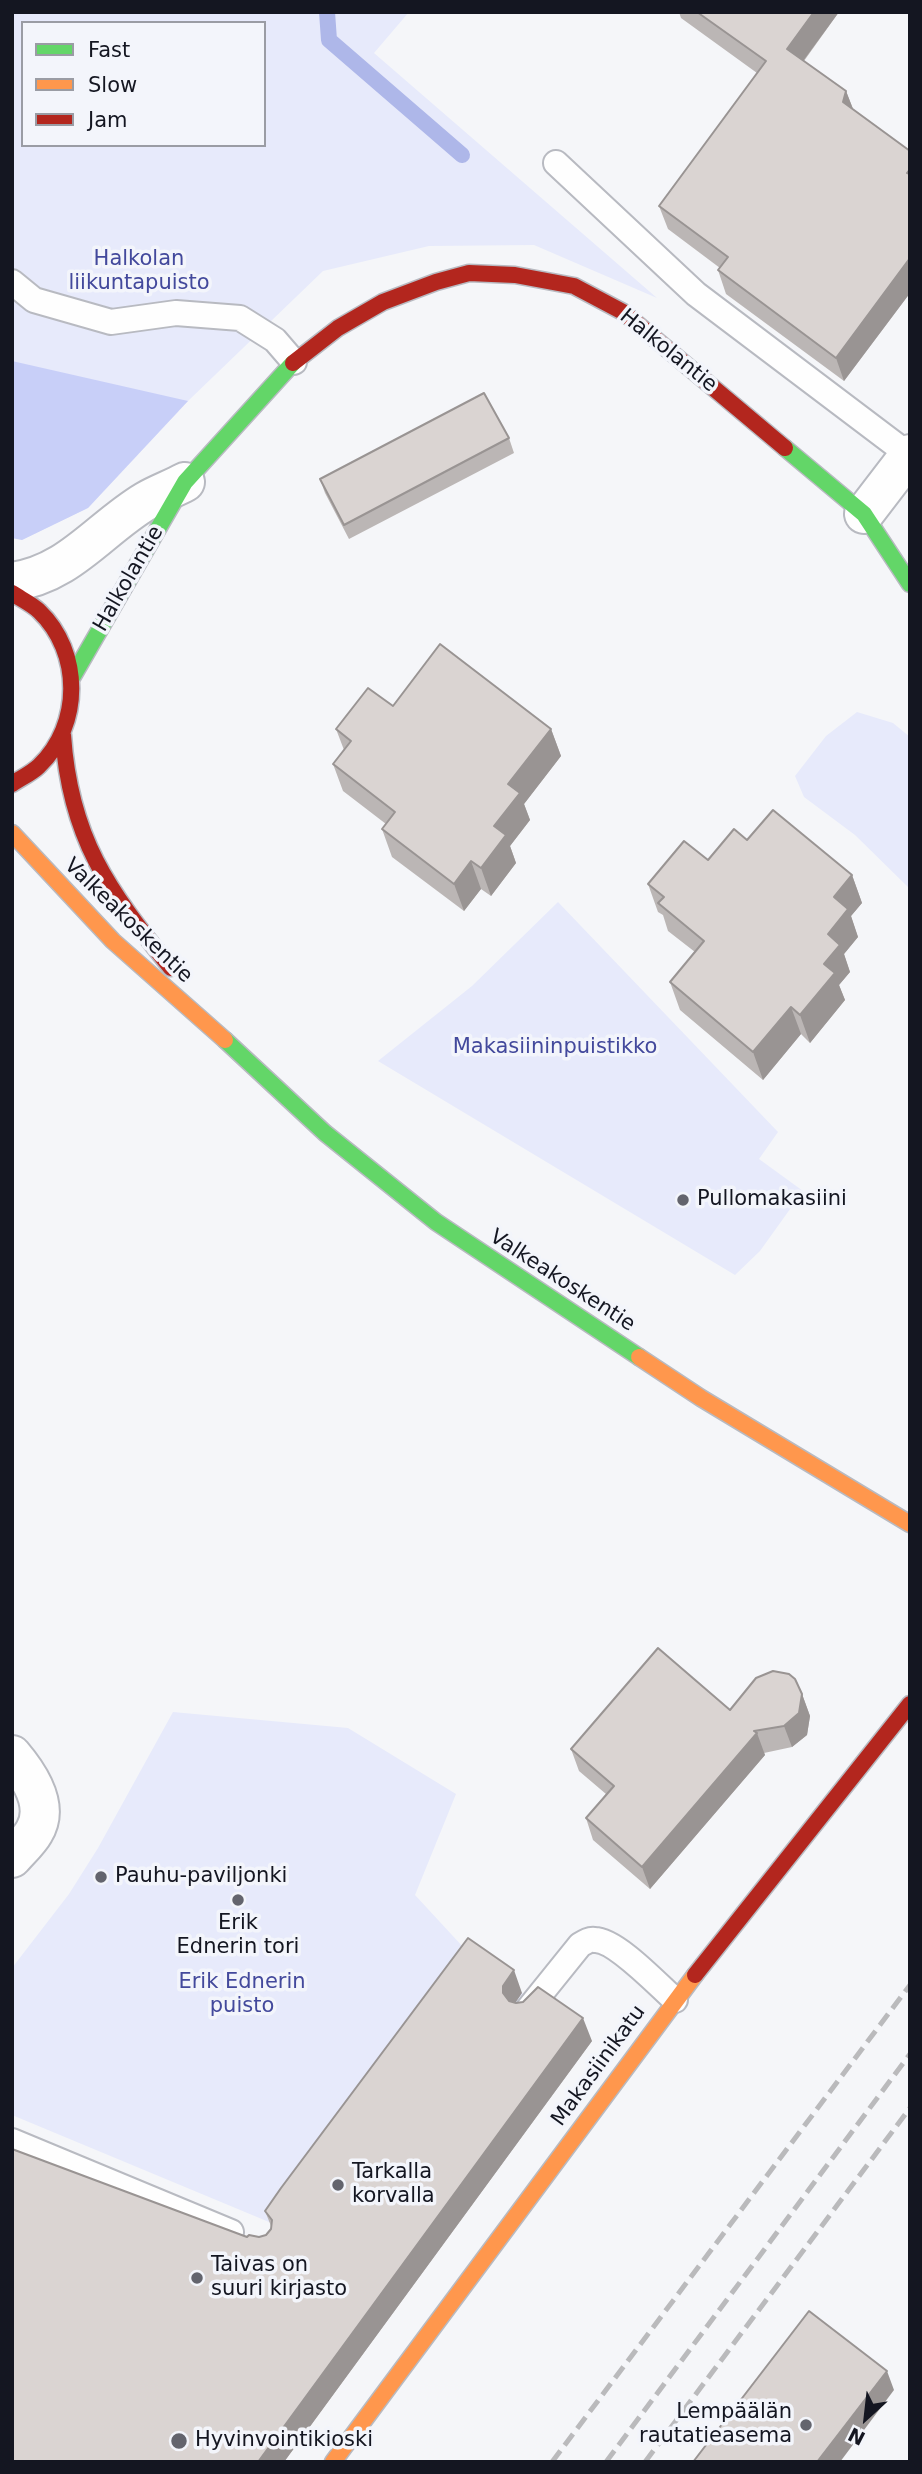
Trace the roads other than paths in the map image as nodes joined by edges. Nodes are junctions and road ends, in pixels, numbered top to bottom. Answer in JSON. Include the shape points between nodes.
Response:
{"nodes":[{"id":1,"x":556,"y":163,"type":"dead end"},
{"id":2,"x":12,"y":282,"type":"edge"},
{"id":3,"x":294,"y":362,"type":"junction"},
{"id":4,"x":910,"y":454,"type":"edge"},
{"id":5,"x":186,"y":482,"type":"junction"},
{"id":6,"x":864,"y":514,"type":"junction"},
{"id":7,"x":12,"y":582,"type":"edge"},
{"id":8,"x":910,"y":584,"type":"edge"},
{"id":9,"x":12,"y":593,"type":"edge"},
{"id":10,"x":73,"y":677,"type":"junction"},
{"id":11,"x":63,"y":735,"type":"junction"},
{"id":12,"x":12,"y":784,"type":"edge"},
{"id":13,"x":12,"y":833,"type":"edge"},
{"id":14,"x":220,"y":1035,"type":"junction"},
{"id":15,"x":910,"y":1524,"type":"edge"},
{"id":16,"x":910,"y":1704,"type":"edge"},
{"id":17,"x":12,"y":1755,"type":"edge"},
{"id":18,"x":12,"y":1858,"type":"edge"},
{"id":19,"x":675,"y":2000,"type":"junction"},
{"id":20,"x":526,"y":2012,"type":"edge"},
{"id":21,"x":12,"y":2141,"type":"edge"},
{"id":22,"x":253,"y":2241,"type":"edge"},
{"id":23,"x":333,"y":2462,"type":"edge"}],
"edges":[{"from":1,"to":4,"type":"lane","via":[[696,294]]},
{"from":2,"to":3,"type":"lane","via":[[34,300],[111,323],[176,313],[240,318],[275,340]]},
{"from":3,"to":5,"type":"street","name":"Halkolantie"},
{"from":3,"to":6,"type":"street","name":"Halkolantie","via":[[338,328],[383,302],[469,273],[515,275],[574,286],[623,313]]},
{"from":4,"to":6,"type":"street"},
{"from":5,"to":7,"type":"street","name":"Halkolantie","via":[[146,501],[52,571]]},
{"from":5,"to":10,"type":"street","name":"Halkolantie"},
{"from":6,"to":8,"type":"street","name":"Halkolantie"},
{"from":9,"to":10,"type":"street","via":[[50,622],[66,648]]},
{"from":10,"to":11,"type":"street","via":[[72,706]]},
{"from":11,"to":12,"type":"street","via":[[46,759]]},
{"from":11,"to":14,"type":"street","name":"Valkeakoskentie","via":[[63,764],[85,845],[122,905]]},
{"from":13,"to":14,"type":"street","name":"Valkeakoskentie","via":[[113,941]]},
{"from":14,"to":15,"type":"street","name":"Valkeakoskentie","via":[[325,1133],[436,1222],[701,1398]]},
{"from":16,"to":19,"type":"street","name":"Makasiinikatu"},
{"from":17,"to":18,"type":"street","via":[[34,1788],[40,1818]]},
{"from":19,"to":20,"type":"lane","via":[[624,1954],[592,1939],[580,1945]]},
{"from":19,"to":23,"type":"street","name":"Makasiinikatu"},
{"from":21,"to":22,"type":"lane"}]}
